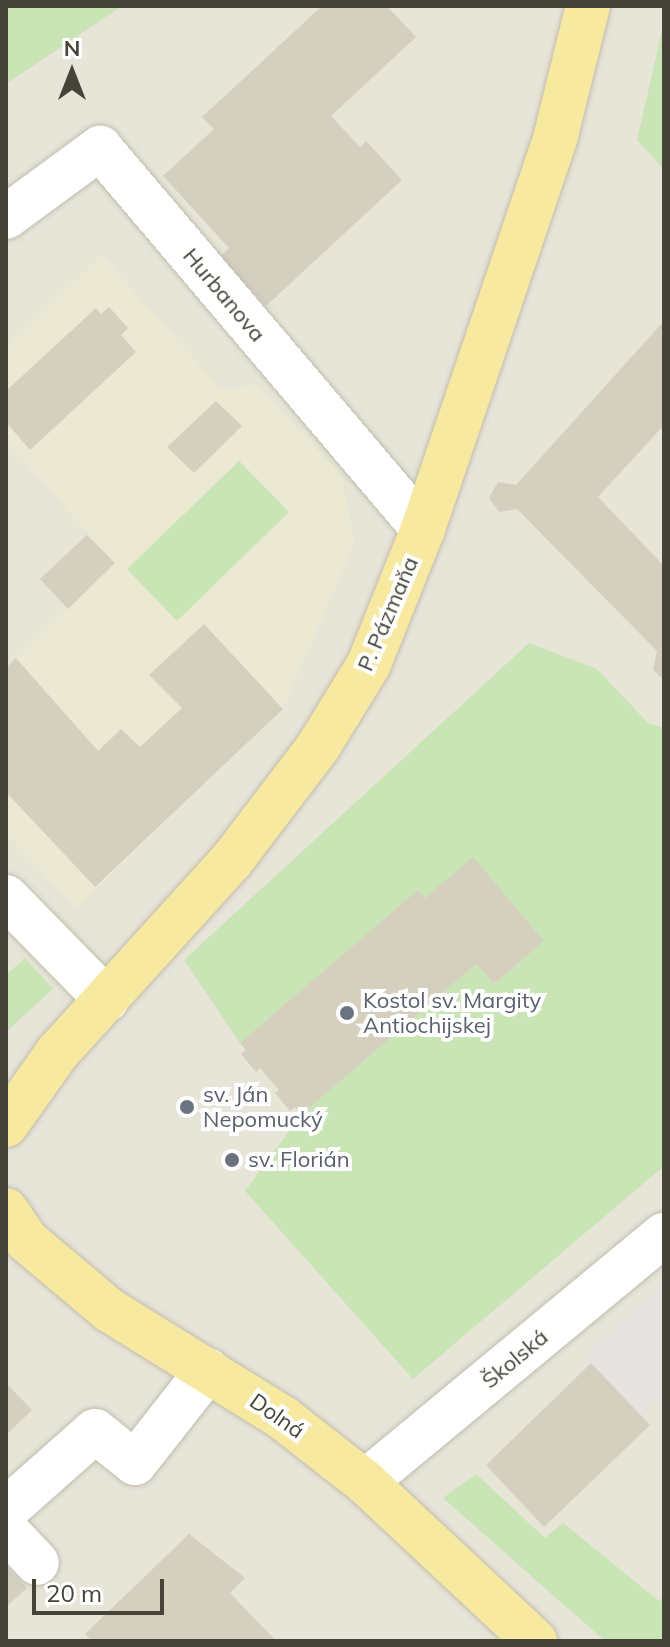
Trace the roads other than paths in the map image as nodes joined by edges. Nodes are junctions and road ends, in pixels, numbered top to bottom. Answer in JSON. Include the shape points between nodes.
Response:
{"nodes":[{"id":1,"x":588,"y":6,"type":"edge"},
{"id":2,"x":6,"y":217,"type":"edge"},
{"id":3,"x":423,"y":529,"type":"junction"},
{"id":4,"x":6,"y":897,"type":"edge"},
{"id":5,"x":107,"y":1000,"type":"junction"},
{"id":6,"x":6,"y":1125,"type":"edge"},
{"id":7,"x":6,"y":1210,"type":"edge"},
{"id":8,"x":664,"y":1235,"type":"edge"},
{"id":9,"x":208,"y":1370,"type":"junction"},
{"id":10,"x":365,"y":1482,"type":"junction"},
{"id":11,"x":6,"y":1510,"type":"edge"},
{"id":12,"x":6,"y":1530,"type":"edge"},
{"id":13,"x":37,"y":1563,"type":"dead end"},
{"id":14,"x":535,"y":1641,"type":"edge"}],
"edges":[{"from":1,"to":3,"type":"main road","name":"P. Pázmaňa","via":[[556,135]]},
{"from":2,"to":3,"type":"street","name":"Hurbanova","via":[[100,148]]},
{"from":3,"to":5,"type":"main road","name":"P. Pázmaňa","via":[[369,664],[318,747],[232,860]]},
{"from":4,"to":5,"type":"street"},
{"from":5,"to":6,"type":"main road","name":"P. Pázmaňa","via":[[57,1053]]},
{"from":7,"to":9,"type":"main road","name":"Dolná","via":[[26,1240],[61,1272],[109,1310]]},
{"from":8,"to":10,"type":"street","name":"Školská"},
{"from":9,"to":10,"type":"main road","name":"Dolná","via":[[283,1418]]},
{"from":9,"to":11,"type":"street","via":[[135,1463],[95,1431]]},
{"from":10,"to":14,"type":"main road","name":"Dolná"},
{"from":12,"to":13,"type":"street"}]}
